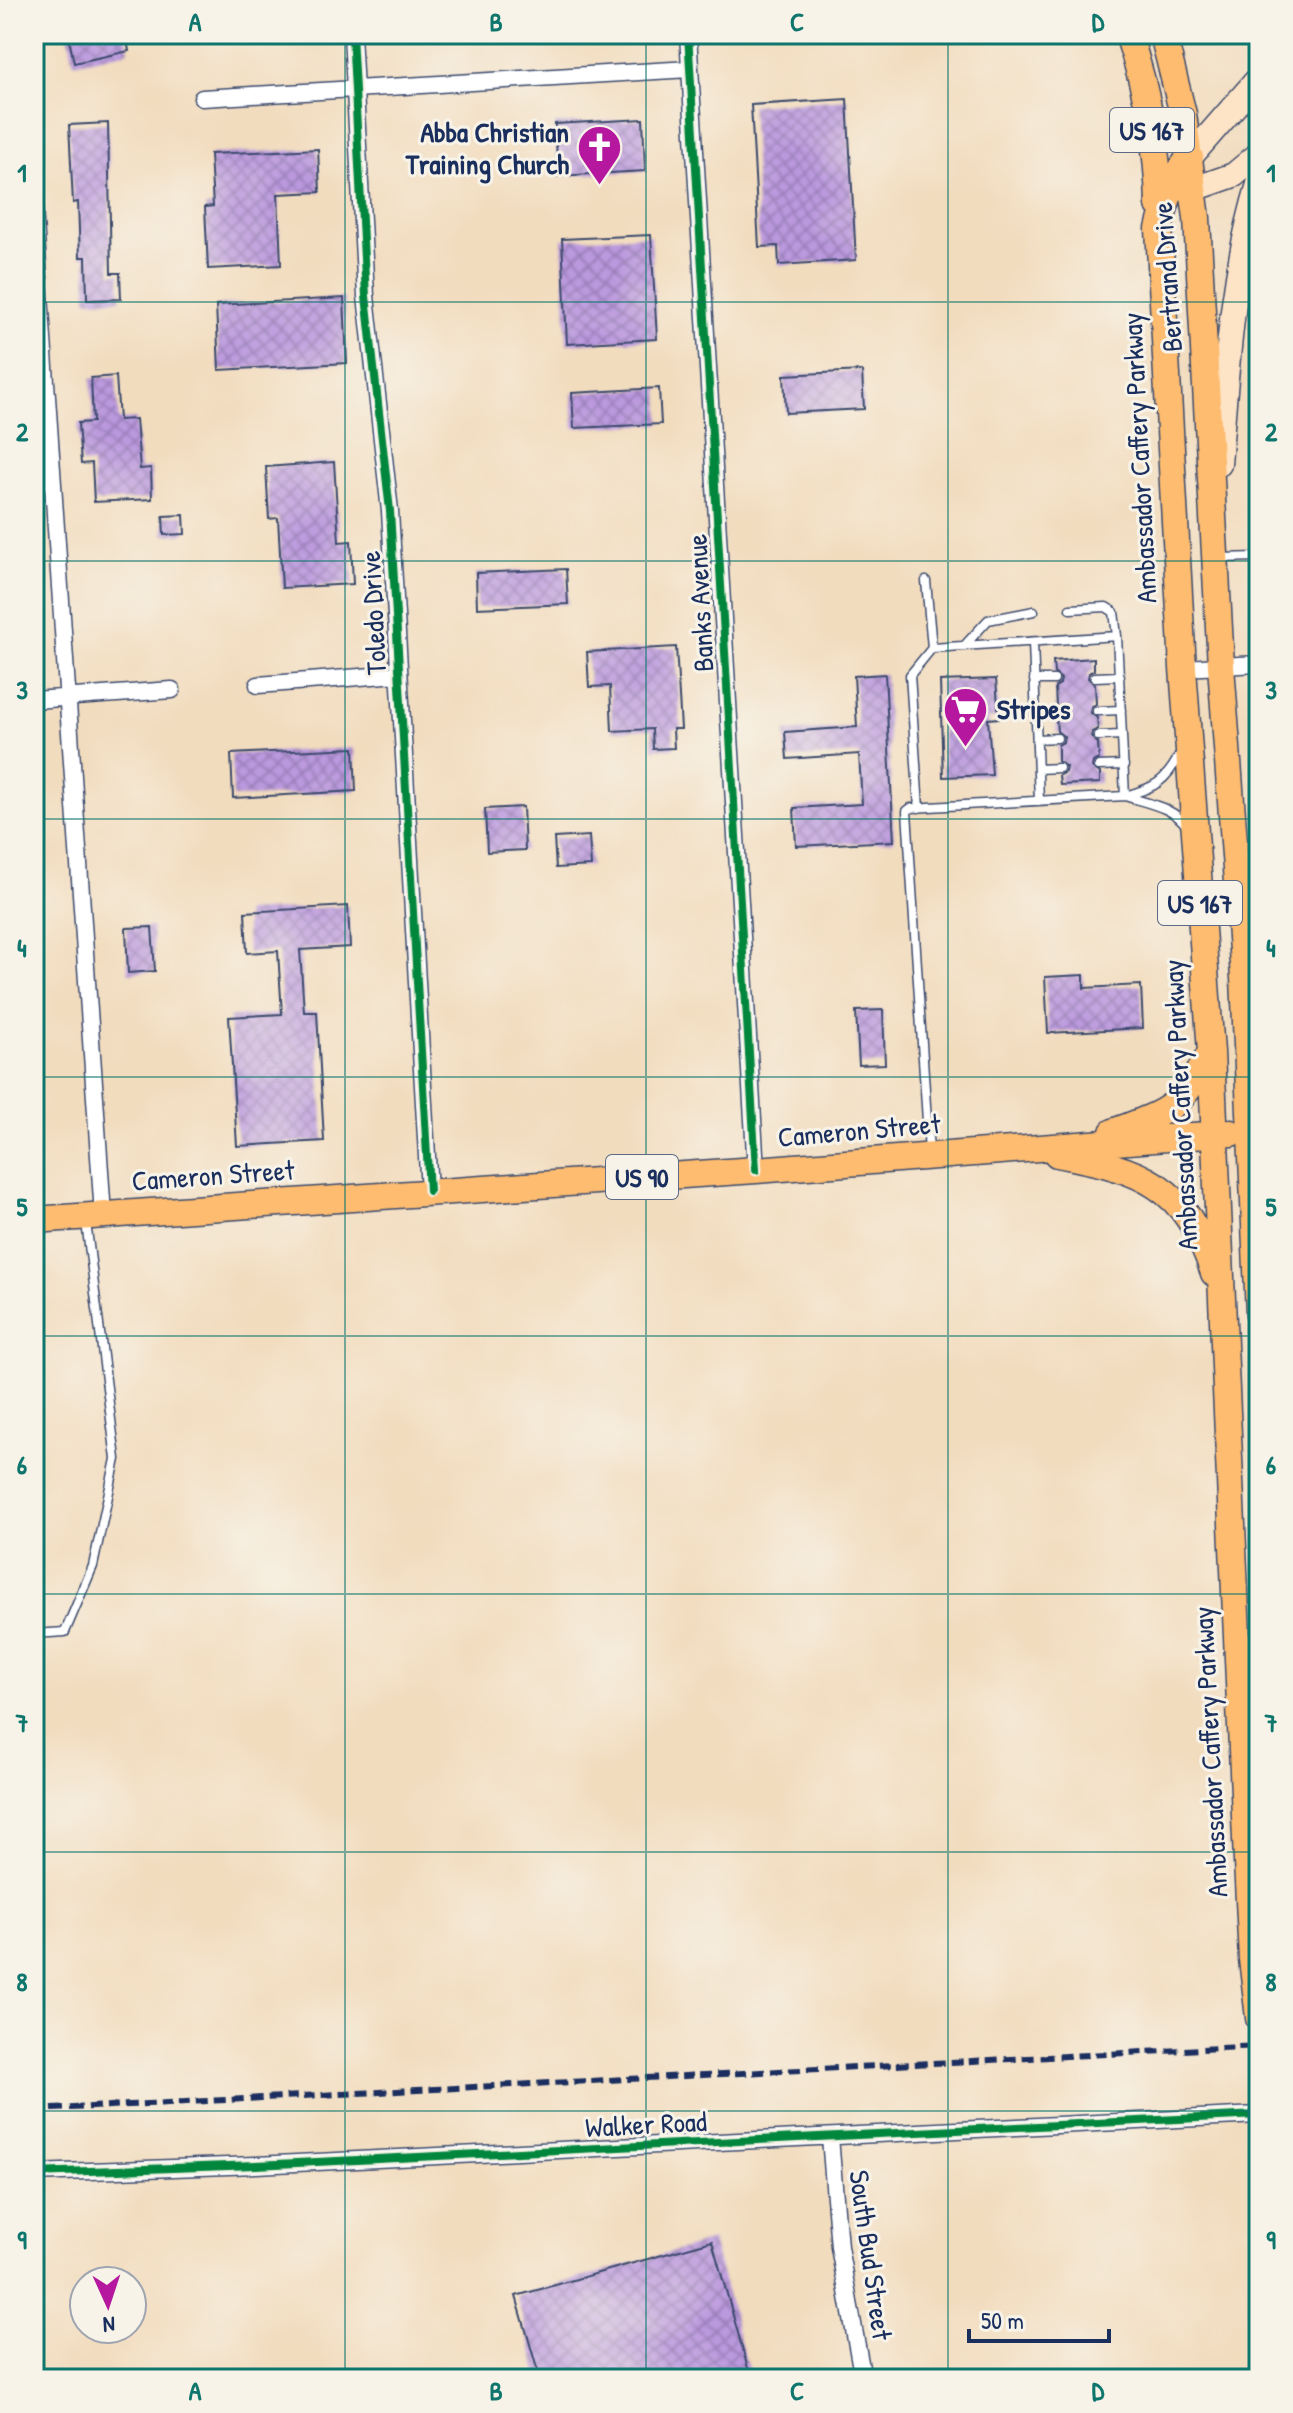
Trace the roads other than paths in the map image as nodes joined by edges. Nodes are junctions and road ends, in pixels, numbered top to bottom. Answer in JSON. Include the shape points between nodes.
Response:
{"nodes":[{"id":1,"x":352,"y":34,"type":"edge"},
{"id":2,"x":688,"y":34,"type":"edge"},
{"id":3,"x":1128,"y":34,"type":"edge"},
{"id":4,"x":1163,"y":34,"type":"edge"},
{"id":5,"x":690,"y":69,"type":"junction"},
{"id":6,"x":1259,"y":78,"type":"edge"},
{"id":7,"x":356,"y":88,"type":"junction"},
{"id":8,"x":202,"y":98,"type":"dead end"},
{"id":9,"x":1259,"y":154,"type":"edge"},
{"id":10,"x":1190,"y":157,"type":"junction"},
{"id":11,"x":1259,"y":184,"type":"edge"},
{"id":12,"x":1174,"y":186,"type":"junction"},
{"id":13,"x":34,"y":207,"type":"edge"},
{"id":14,"x":1214,"y":519,"type":"junction"},
{"id":15,"x":1259,"y":557,"type":"edge"},
{"id":16,"x":1216,"y":558,"type":"junction"},
{"id":17,"x":926,"y":581,"type":"dead end"},
{"id":18,"x":1070,"y":609,"type":"dead end"},
{"id":19,"x":1034,"y":611,"type":"dead end"},
{"id":20,"x":1117,"y":636,"type":"junction"},
{"id":21,"x":1033,"y":642,"type":"junction"},
{"id":22,"x":964,"y":646,"type":"junction"},
{"id":23,"x":932,"y":648,"type":"junction"},
{"id":24,"x":1259,"y":664,"type":"edge"},
{"id":25,"x":1221,"y":666,"type":"junction"},
{"id":26,"x":1183,"y":668,"type":"junction"},
{"id":27,"x":398,"y":674,"type":"junction"},
{"id":28,"x":1120,"y":676,"type":"junction"},
{"id":29,"x":1095,"y":677,"type":"dead end"},
{"id":30,"x":1034,"y":680,"type":"junction"},
{"id":31,"x":1054,"y":680,"type":"dead end"},
{"id":32,"x":258,"y":685,"type":"dead end"},
{"id":33,"x":172,"y":690,"type":"dead end"},
{"id":34,"x":68,"y":699,"type":"junction"},
{"id":35,"x":34,"y":700,"type":"edge"},
{"id":36,"x":1121,"y":710,"type":"junction"},
{"id":37,"x":1097,"y":711,"type":"dead end"},
{"id":38,"x":1036,"y":713,"type":"junction"},
{"id":39,"x":1056,"y":713,"type":"dead end"},
{"id":40,"x":1122,"y":735,"type":"junction"},
{"id":41,"x":1098,"y":736,"type":"dead end"},
{"id":42,"x":1057,"y":738,"type":"dead end"},
{"id":43,"x":1037,"y":739,"type":"junction"},
{"id":44,"x":1188,"y":739,"type":"junction"},
{"id":45,"x":1124,"y":765,"type":"junction"},
{"id":46,"x":1099,"y":766,"type":"dead end"},
{"id":47,"x":1059,"y":768,"type":"dead end"},
{"id":48,"x":1038,"y":769,"type":"junction"},
{"id":49,"x":1125,"y":796,"type":"junction"},
{"id":50,"x":1039,"y":801,"type":"junction"},
{"id":51,"x":919,"y":808,"type":"junction"},
{"id":52,"x":1196,"y":842,"type":"junction"},
{"id":53,"x":1247,"y":858,"type":"edge"},
{"id":54,"x":1244,"y":978,"type":"junction"},
{"id":55,"x":1259,"y":1015,"type":"edge"},
{"id":56,"x":1211,"y":1052,"type":"junction"},
{"id":57,"x":1255,"y":1132,"type":"edge"},
{"id":58,"x":1215,"y":1134,"type":"junction"},
{"id":59,"x":1082,"y":1143,"type":"junction"},
{"id":60,"x":1026,"y":1149,"type":"junction"},
{"id":61,"x":930,"y":1156,"type":"junction"},
{"id":62,"x":756,"y":1170,"type":"junction"},
{"id":63,"x":429,"y":1191,"type":"junction"},
{"id":64,"x":94,"y":1216,"type":"junction"},
{"id":65,"x":34,"y":1220,"type":"edge"},
{"id":66,"x":1259,"y":1253,"type":"edge"},
{"id":67,"x":1257,"y":1282,"type":"junction"},
{"id":68,"x":1223,"y":1303,"type":"junction"},
{"id":69,"x":1259,"y":1314,"type":"edge"},
{"id":70,"x":34,"y":1634,"type":"edge"},
{"id":71,"x":1259,"y":2018,"type":"edge"},
{"id":72,"x":1259,"y":2115,"type":"edge"},
{"id":73,"x":830,"y":2137,"type":"junction"},
{"id":74,"x":34,"y":2173,"type":"edge"},
{"id":75,"x":863,"y":2379,"type":"edge"}],
"edges":[{"from":1,"to":7,"type":"street","name":"Toledo Drive"},
{"from":2,"to":5,"type":"street","name":"Banks Avenue"},
{"from":3,"to":12,"type":"main road","name":"Bertrand Drive","number":"US 167"},
{"from":4,"to":10,"type":"main road","name":"Bertrand Drive","number":"US 167"},
{"from":5,"to":7,"type":"street"},
{"from":5,"to":62,"type":"street","name":"Banks Avenue"},
{"from":6,"to":10,"type":"main road"},
{"from":7,"to":8,"type":"street"},
{"from":7,"to":27,"type":"street","name":"Toledo Drive","via":[[366,296],[390,511]]},
{"from":9,"to":12,"type":"main road","via":[[1234,175]]},
{"from":10,"to":12,"type":"main road","name":"Bertrand Drive","number":"US 167"},
{"from":11,"to":14,"type":"main road","via":[[1233,296]]},
{"from":12,"to":14,"type":"main road","name":"Bertrand Drive","number":"US 167"},
{"from":12,"to":26,"type":"main road","name":"Ambassador Caffery Parkway","number":"US 167","via":[[1159,229]]},
{"from":13,"to":34,"type":"street"},
{"from":14,"to":16,"type":"main road","number":"US 167"},
{"from":15,"to":16,"type":"lane"},
{"from":16,"to":25,"type":"main road","number":"US 167"},
{"from":17,"to":23,"type":"lane"},
{"from":18,"to":20,"type":"lane","via":[[1106,607],[1114,612]]},
{"from":19,"to":22,"type":"lane","via":[[988,620]]},
{"from":20,"to":21,"type":"lane"},
{"from":20,"to":28,"type":"lane"},
{"from":21,"to":22,"type":"lane"},
{"from":21,"to":30,"type":"lane"},
{"from":22,"to":23,"type":"lane"},
{"from":23,"to":51,"type":"lane","via":[[910,675]]},
{"from":24,"to":25,"type":"street"},
{"from":25,"to":26,"type":"street"},
{"from":25,"to":53,"type":"main road","number":"US 167"},
{"from":26,"to":44,"type":"main road","name":"Ambassador Caffery Parkway","number":"US 167"},
{"from":27,"to":32,"type":"street"},
{"from":27,"to":63,"type":"street","name":"Toledo Drive"},
{"from":28,"to":29,"type":"lane"},
{"from":28,"to":36,"type":"lane"},
{"from":30,"to":31,"type":"lane"},
{"from":30,"to":38,"type":"lane"},
{"from":33,"to":34,"type":"street"},
{"from":34,"to":35,"type":"street"},
{"from":34,"to":64,"type":"street"},
{"from":36,"to":37,"type":"lane"},
{"from":36,"to":40,"type":"lane"},
{"from":38,"to":39,"type":"lane"},
{"from":38,"to":43,"type":"lane"},
{"from":40,"to":41,"type":"lane"},
{"from":40,"to":45,"type":"lane"},
{"from":42,"to":43,"type":"lane"},
{"from":43,"to":48,"type":"lane"},
{"from":44,"to":49,"type":"lane","via":[[1170,775]]},
{"from":44,"to":52,"type":"main road","name":"Ambassador Caffery Parkway","number":"US 167"},
{"from":45,"to":46,"type":"lane"},
{"from":45,"to":49,"type":"lane"},
{"from":47,"to":48,"type":"lane"},
{"from":48,"to":50,"type":"lane"},
{"from":49,"to":50,"type":"lane"},
{"from":49,"to":52,"type":"lane","via":[[1183,820]]},
{"from":50,"to":51,"type":"lane"},
{"from":51,"to":61,"type":"lane","via":[[907,811]]},
{"from":52,"to":56,"type":"main road","name":"Ambassador Caffery Parkway","number":"US 167"},
{"from":53,"to":54,"type":"main road","number":"US 167"},
{"from":54,"to":55,"type":"main road"},
{"from":54,"to":57,"type":"main road","number":"US 167"},
{"from":56,"to":58,"type":"main road","name":"Ambassador Caffery Parkway","number":"US 167"},
{"from":56,"to":59,"type":"main road","via":[[1184,1097],[1170,1109]]},
{"from":57,"to":58,"type":"main road","name":"Cameron Street","number":"US 90"},
{"from":57,"to":67,"type":"main road","number":"US 167"},
{"from":58,"to":59,"type":"main road","name":"Cameron Street","number":"US 90"},
{"from":58,"to":68,"type":"main road","name":"Ambassador Caffery Parkway","number":"US 167"},
{"from":59,"to":60,"type":"main road","name":"Cameron Street","number":"US 90"},
{"from":60,"to":61,"type":"main road","name":"Cameron Street","number":"US 90"},
{"from":60,"to":68,"type":"main road","via":[[1127,1169],[1174,1198],[1204,1242]]},
{"from":61,"to":62,"type":"main road","name":"Cameron Street","number":"US 90"},
{"from":62,"to":63,"type":"main road","name":"Cameron Street","number":"US 90"},
{"from":63,"to":64,"type":"main road","name":"Cameron Street","number":"US 90"},
{"from":64,"to":65,"type":"main road","name":"Cameron Street","number":"US 90"},
{"from":64,"to":70,"type":"lane","via":[[116,1459],[93,1566],[65,1632]]},
{"from":66,"to":67,"type":"main road"},
{"from":67,"to":69,"type":"main road","number":"US 167"},
{"from":68,"to":71,"type":"main road","name":"Ambassador Caffery Parkway","number":"US 167","via":[[1252,1959]]},
{"from":72,"to":73,"type":"street","name":"Walker Road"},
{"from":73,"to":74,"type":"street","name":"Walker Road"},
{"from":73,"to":75,"type":"street","name":"South Bud Street","via":[[839,2247]]}]}
